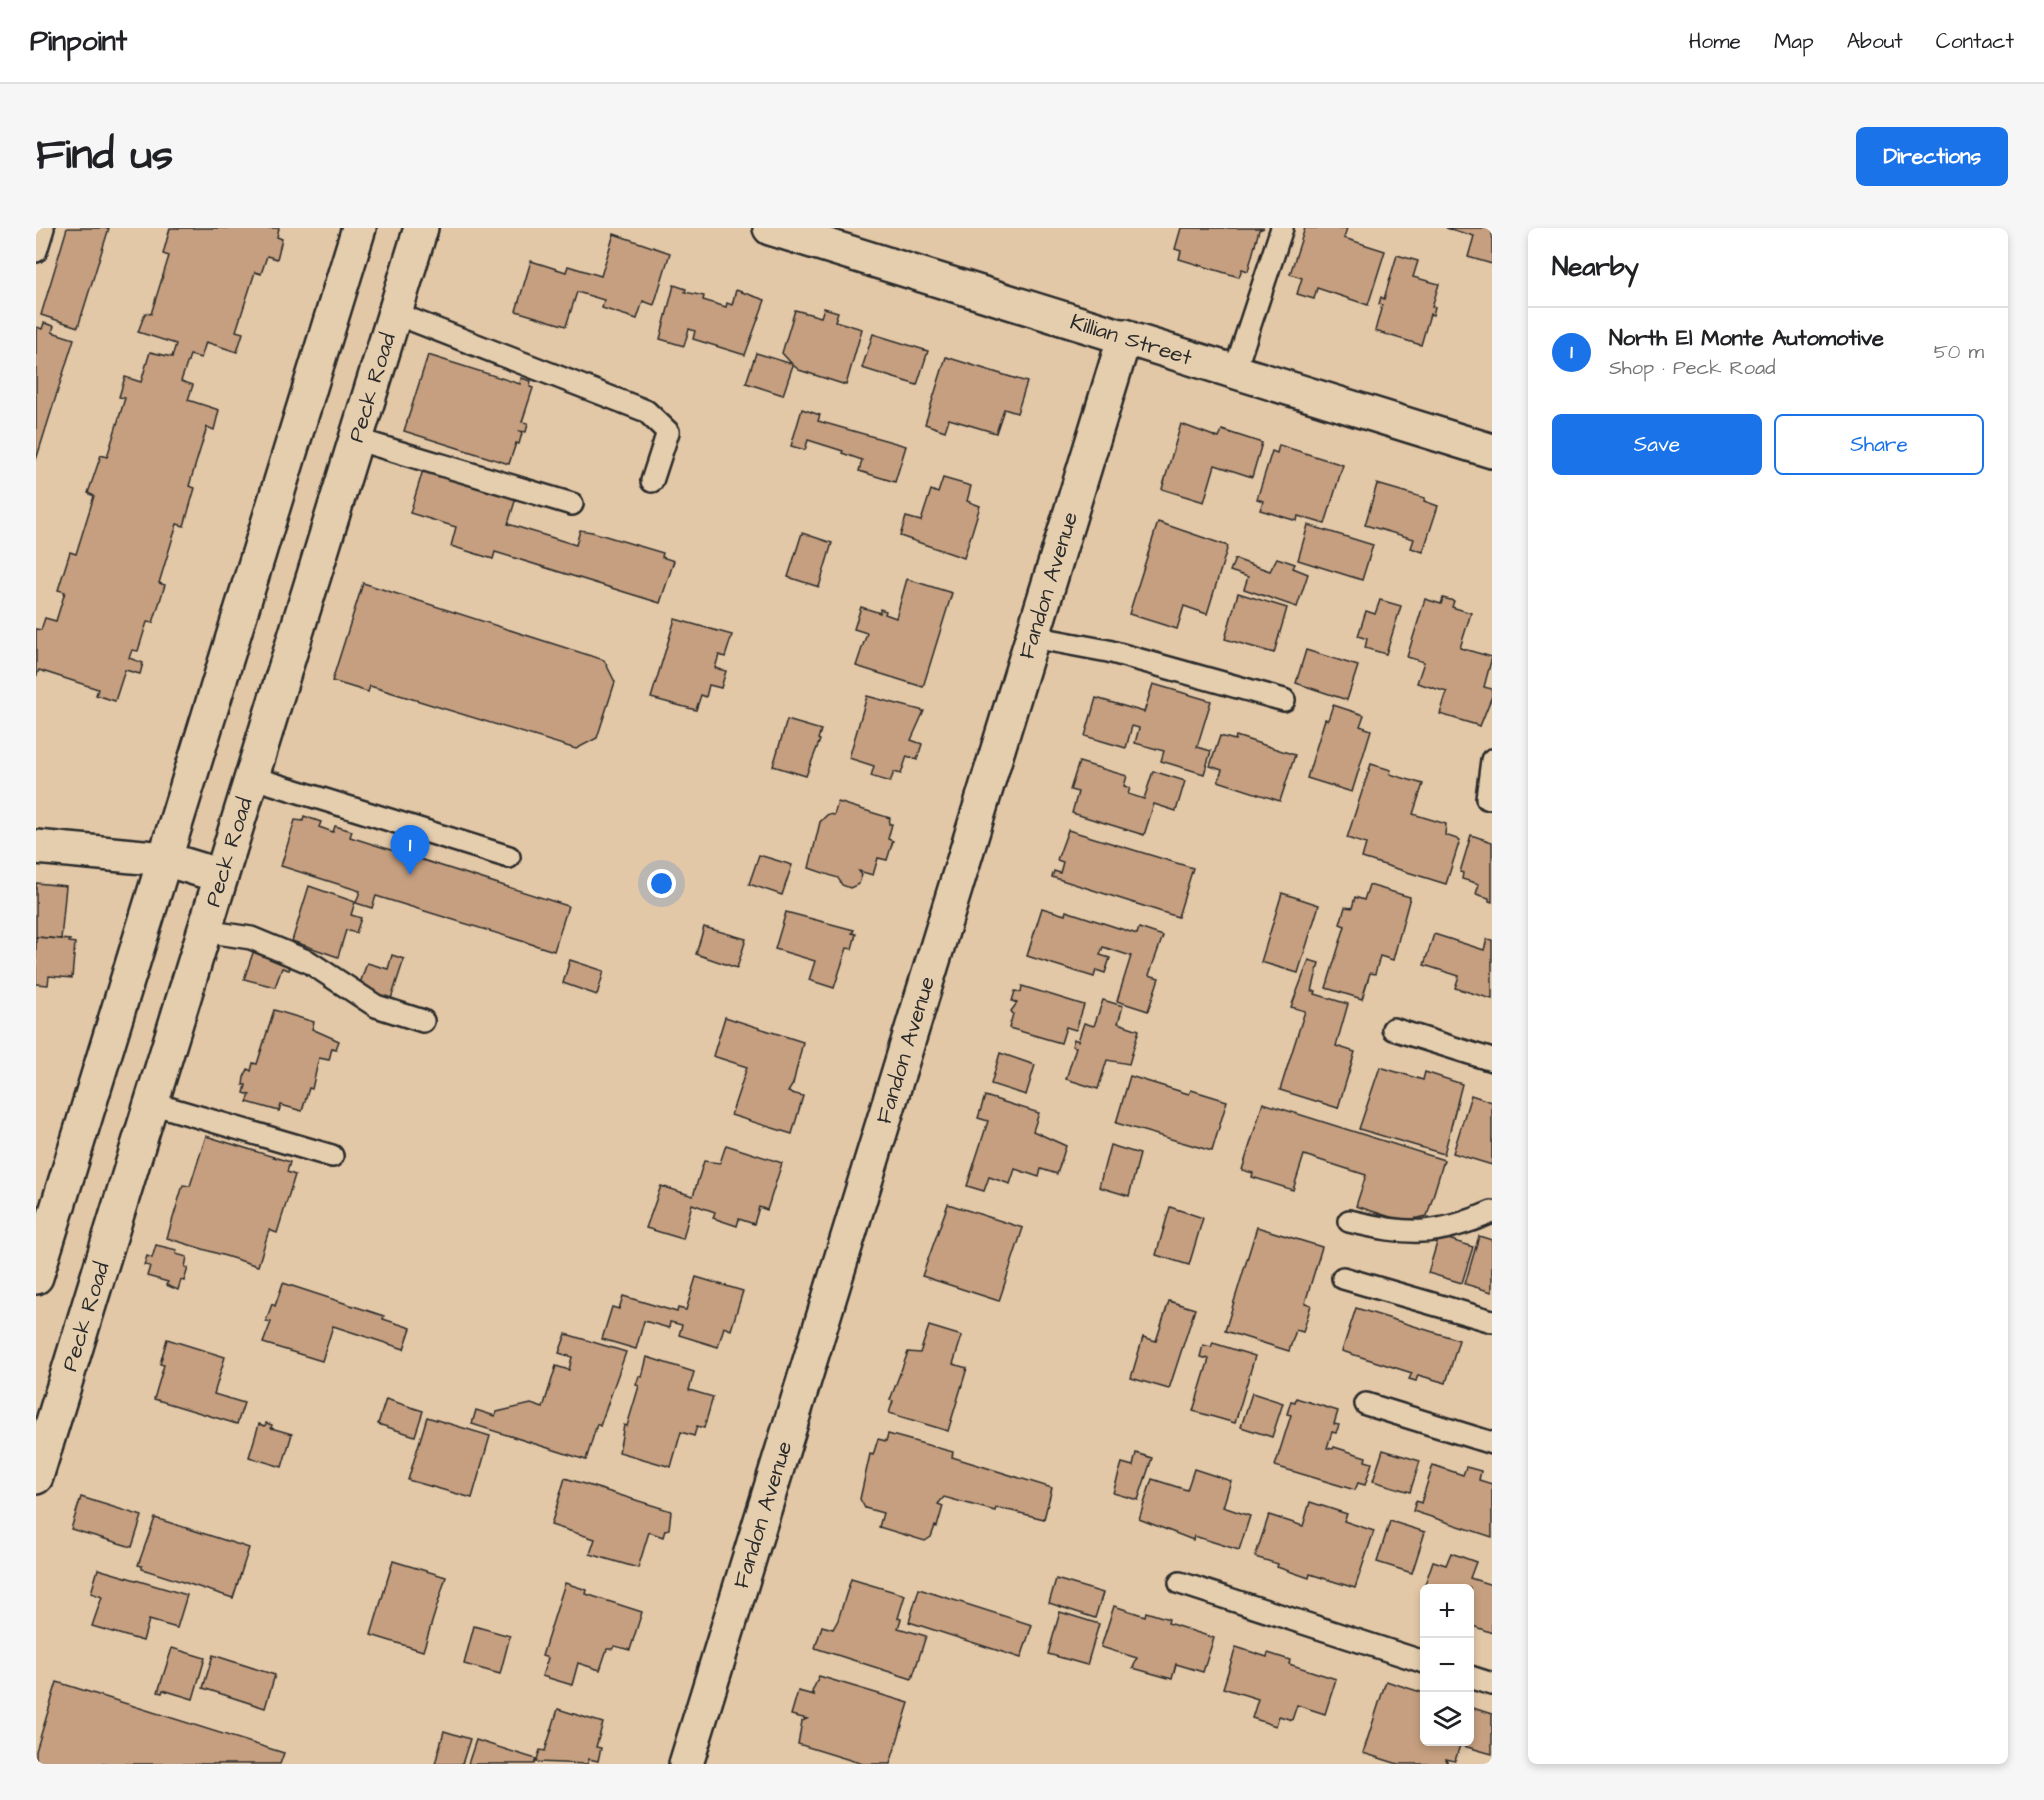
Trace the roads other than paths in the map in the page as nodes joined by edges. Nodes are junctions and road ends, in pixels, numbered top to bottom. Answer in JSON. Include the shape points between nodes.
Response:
{"nodes":[{"id":1,"x":43,"y":228,"type":"edge"},
{"id":2,"x":359,"y":228,"type":"edge"},
{"id":3,"x":421,"y":228,"type":"edge"},
{"id":4,"x":770,"y":228,"type":"edge"},
{"id":5,"x":1282,"y":228,"type":"edge"},
{"id":6,"x":36,"y":251,"type":"edge"},
{"id":7,"x":394,"y":313,"type":"junction"},
{"id":8,"x":1125,"y":336,"type":"junction"},
{"id":9,"x":1235,"y":370,"type":"junction"},
{"id":10,"x":356,"y":439,"type":"junction"},
{"id":11,"x":1492,"y":451,"type":"edge"},
{"id":12,"x":652,"y":481,"type":"dead end"},
{"id":13,"x":572,"y":504,"type":"dead end"},
{"id":14,"x":1033,"y":638,"type":"junction"},
{"id":15,"x":1284,"y":700,"type":"dead end"},
{"id":16,"x":1492,"y":760,"type":"edge"},
{"id":17,"x":251,"y":777,"type":"junction"},
{"id":18,"x":1487,"y":798,"type":"dead end"},
{"id":19,"x":36,"y":847,"type":"edge"},
{"id":20,"x":509,"y":857,"type":"dead end"},
{"id":21,"x":165,"y":859,"type":"junction"},
{"id":22,"x":221,"y":876,"type":"junction"},
{"id":23,"x":204,"y":931,"type":"junction"},
{"id":24,"x":423,"y":1021,"type":"dead end"},
{"id":25,"x":1393,"y":1029,"type":"dead end"},
{"id":26,"x":1492,"y":1060,"type":"edge"},
{"id":27,"x":151,"y":1103,"type":"junction"},
{"id":28,"x":332,"y":1156,"type":"dead end"},
{"id":29,"x":1492,"y":1212,"type":"edge"},
{"id":30,"x":1349,"y":1221,"type":"dead end"},
{"id":31,"x":36,"y":1277,"type":"edge"},
{"id":32,"x":1343,"y":1278,"type":"dead end"},
{"id":33,"x":1492,"y":1321,"type":"edge"},
{"id":34,"x":1366,"y":1404,"type":"dead end"},
{"id":35,"x":1492,"y":1443,"type":"edge"},
{"id":36,"x":36,"y":1477,"type":"edge"},
{"id":37,"x":1180,"y":1583,"type":"dead end"},
{"id":38,"x":1420,"y":1660,"type":"edge"},
{"id":39,"x":1474,"y":1678,"type":"edge"},
{"id":40,"x":1492,"y":1684,"type":"edge"},
{"id":41,"x":686,"y":1764,"type":"edge"}],
"edges":[{"from":1,"to":6,"type":"lane"},
{"from":2,"to":21,"type":"street"},
{"from":3,"to":7,"type":"street","name":"Peck Road"},
{"from":4,"to":8,"type":"street","name":"Killian Street"},
{"from":5,"to":9,"type":"lane"},
{"from":7,"to":10,"type":"street","name":"Peck Road"},
{"from":7,"to":12,"type":"lane","via":[[646,411],[669,432]]},
{"from":8,"to":9,"type":"street","name":"Killian Street"},
{"from":8,"to":14,"type":"street","name":"Fandon Avenue"},
{"from":9,"to":11,"type":"street","name":"Killian Street"},
{"from":10,"to":13,"type":"lane"},
{"from":10,"to":17,"type":"street","name":"Peck Road"},
{"from":14,"to":15,"type":"lane","via":[[1108,651]]},
{"from":14,"to":41,"type":"street","name":"Fandon Avenue"},
{"from":16,"to":18,"type":"lane"},
{"from":17,"to":20,"type":"lane"},
{"from":17,"to":22,"type":"street","name":"Peck Road"},
{"from":19,"to":21,"type":"street"},
{"from":21,"to":22,"type":"street"},
{"from":21,"to":31,"type":"street"},
{"from":22,"to":23,"type":"street","name":"Peck Road"},
{"from":23,"to":24,"type":"lane","via":[[251,939],[309,962],[376,1006]]},
{"from":23,"to":27,"type":"street","name":"Peck Road"},
{"from":25,"to":26,"type":"lane"},
{"from":27,"to":28,"type":"lane"},
{"from":27,"to":36,"type":"street","name":"Peck Road"},
{"from":29,"to":30,"type":"lane","via":[[1456,1227],[1423,1232],[1396,1232]]},
{"from":32,"to":33,"type":"lane"},
{"from":34,"to":35,"type":"lane"},
{"from":37,"to":38,"type":"lane"},
{"from":39,"to":40,"type":"lane"}]}
